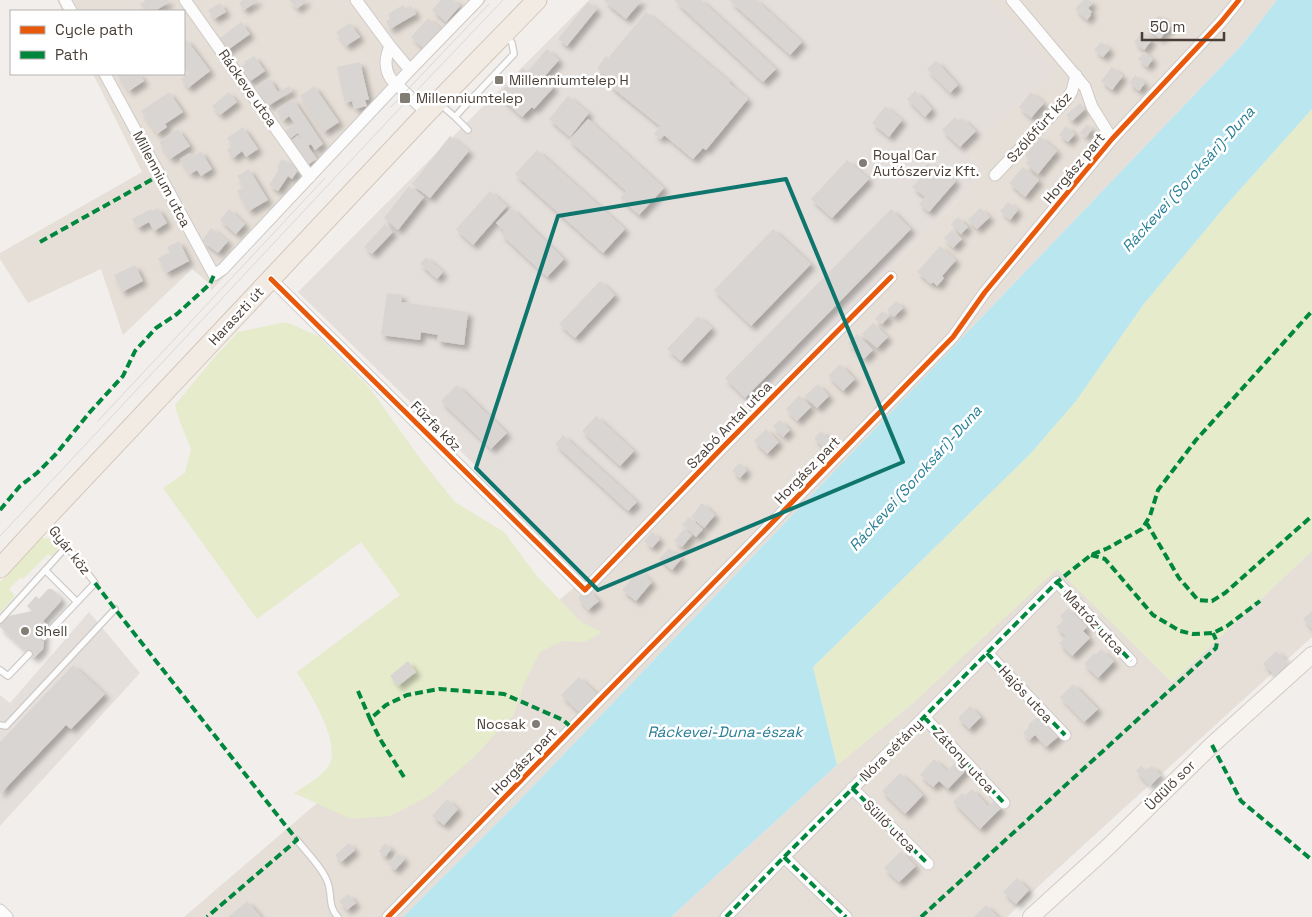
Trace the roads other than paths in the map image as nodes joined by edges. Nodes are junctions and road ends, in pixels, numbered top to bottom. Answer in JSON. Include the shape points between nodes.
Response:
{"nodes":[{"id":1,"x":185,"y":0,"type":"edge"},
{"id":2,"x":356,"y":0,"type":"edge"},
{"id":3,"x":478,"y":0,"type":"edge"},
{"id":4,"x":537,"y":0,"type":"edge"},
{"id":5,"x":1012,"y":0,"type":"edge"},
{"id":6,"x":1239,"y":0,"type":"edge"},
{"id":7,"x":504,"y":33,"type":"junction"},
{"id":8,"x":390,"y":46,"type":"junction"},
{"id":9,"x":410,"y":70,"type":"junction"},
{"id":10,"x":106,"y":75,"type":"edge"},
{"id":11,"x":1076,"y":75,"type":"junction"},
{"id":12,"x":397,"y":85,"type":"junction"},
{"id":13,"x":432,"y":108,"type":"junction"},
{"id":14,"x":455,"y":117,"type":"junction"},
{"id":15,"x":468,"y":130,"type":"dead end"},
{"id":16,"x":1112,"y":139,"type":"junction"},
{"id":17,"x":995,"y":175,"type":"dead end"},
{"id":18,"x":310,"y":177,"type":"junction"},
{"id":19,"x":891,"y":277,"type":"dead end"},
{"id":20,"x":271,"y":279,"type":"junction"},
{"id":21,"x":46,"y":518,"type":"junction"},
{"id":22,"x":67,"y":546,"type":"junction"},
{"id":23,"x":0,"y":568,"type":"edge"},
{"id":24,"x":45,"y":570,"type":"junction"},
{"id":25,"x":1057,"y":582,"type":"joint"},
{"id":26,"x":585,"y":590,"type":"joint"},
{"id":27,"x":77,"y":602,"type":"junction"},
{"id":28,"x":115,"y":609,"type":"dead end"},
{"id":29,"x":0,"y":620,"type":"edge"},
{"id":30,"x":44,"y":637,"type":"dead end"},
{"id":31,"x":987,"y":653,"type":"junction"},
{"id":32,"x":29,"y":654,"type":"dead end"},
{"id":33,"x":1312,"y":655,"type":"edge"},
{"id":34,"x":1131,"y":662,"type":"dead end"},
{"id":35,"x":0,"y":670,"type":"edge"},
{"id":36,"x":924,"y":717,"type":"junction"},
{"id":37,"x":0,"y":726,"type":"edge"},
{"id":38,"x":1065,"y":735,"type":"dead end"},
{"id":39,"x":852,"y":788,"type":"junction"},
{"id":40,"x":1004,"y":802,"type":"dead end"},
{"id":41,"x":297,"y":840,"type":"dead end"},
{"id":42,"x":784,"y":857,"type":"junction"},
{"id":43,"x":928,"y":864,"type":"dead end"},
{"id":44,"x":0,"y":910,"type":"edge"},
{"id":45,"x":8,"y":917,"type":"edge"},
{"id":46,"x":338,"y":917,"type":"edge"},
{"id":47,"x":388,"y":917,"type":"edge"},
{"id":48,"x":726,"y":917,"type":"edge"},
{"id":49,"x":846,"y":917,"type":"edge"},
{"id":50,"x":1030,"y":917,"type":"edge"}],
"edges":[{"from":1,"to":18,"type":"street","name":"Ráckeve utca"},
{"from":2,"to":8,"type":"street"},
{"from":3,"to":9,"type":"street"},
{"from":4,"to":7,"type":"main road","name":"Haraszti út"},
{"from":5,"to":11,"type":"street"},
{"from":6,"to":16,"type":"street","name":"Horgász part"},
{"from":7,"to":13,"type":"main road","name":"Haraszti út"},
{"from":7,"to":14,"type":"lane","via":[[512,43],[514,54]]},
{"from":8,"to":9,"type":"street"},
{"from":8,"to":12,"type":"street","via":[[386,57],[387,74]]},
{"from":9,"to":12,"type":"street"},
{"from":10,"to":18,"type":"street","name":"Millennium utca","via":[[214,275]]},
{"from":11,"to":16,"type":"street"},
{"from":11,"to":17,"type":"street","name":"Szőlőfürt köz","via":[[1067,99]]},
{"from":12,"to":13,"type":"street"},
{"from":12,"to":18,"type":"street"},
{"from":13,"to":14,"type":"lane"},
{"from":13,"to":20,"type":"main road","name":"Haraszti út"},
{"from":14,"to":15,"type":"lane"},
{"from":16,"to":47,"type":"street","name":"Horgász part","via":[[985,292],[953,338]]},
{"from":19,"to":26,"type":"street","name":"Szabó Antal utca"},
{"from":20,"to":21,"type":"main road","name":"Haraszti út"},
{"from":20,"to":26,"type":"street","name":"Fűzfa köz"},
{"from":21,"to":22,"type":"lane","name":"Gyár köz"},
{"from":21,"to":23,"type":"main road","name":"Haraszti út"},
{"from":22,"to":24,"type":"lane"},
{"from":22,"to":27,"type":"lane","name":"Gyár köz","via":[[95,583]]},
{"from":24,"to":27,"type":"lane"},
{"from":24,"to":29,"type":"lane"},
{"from":25,"to":31,"type":"street","name":"Nóra sétány"},
{"from":25,"to":34,"type":"street","name":"Matróz utca"},
{"from":27,"to":30,"type":"lane"},
{"from":28,"to":37,"type":"lane","via":[[6,726]]},
{"from":31,"to":36,"type":"street","name":"Nóra sétány"},
{"from":31,"to":38,"type":"street","name":"Hajós utca"},
{"from":32,"to":35,"type":"lane","via":[[8,676]]},
{"from":33,"to":50,"type":"street","name":"Üdülő sor","via":[[1212,744],[1108,847]]},
{"from":36,"to":39,"type":"street","name":"Nóra sétány"},
{"from":36,"to":40,"type":"street","name":"Zátony utca"},
{"from":39,"to":42,"type":"street","name":"Nóra sétány"},
{"from":39,"to":43,"type":"street","name":"Süllő utca"},
{"from":41,"to":46,"type":"lane","via":[[328,881],[332,908]]},
{"from":42,"to":48,"type":"street","name":"Nóra sétány"},
{"from":42,"to":49,"type":"street"},
{"from":44,"to":45,"type":"street"}]}
